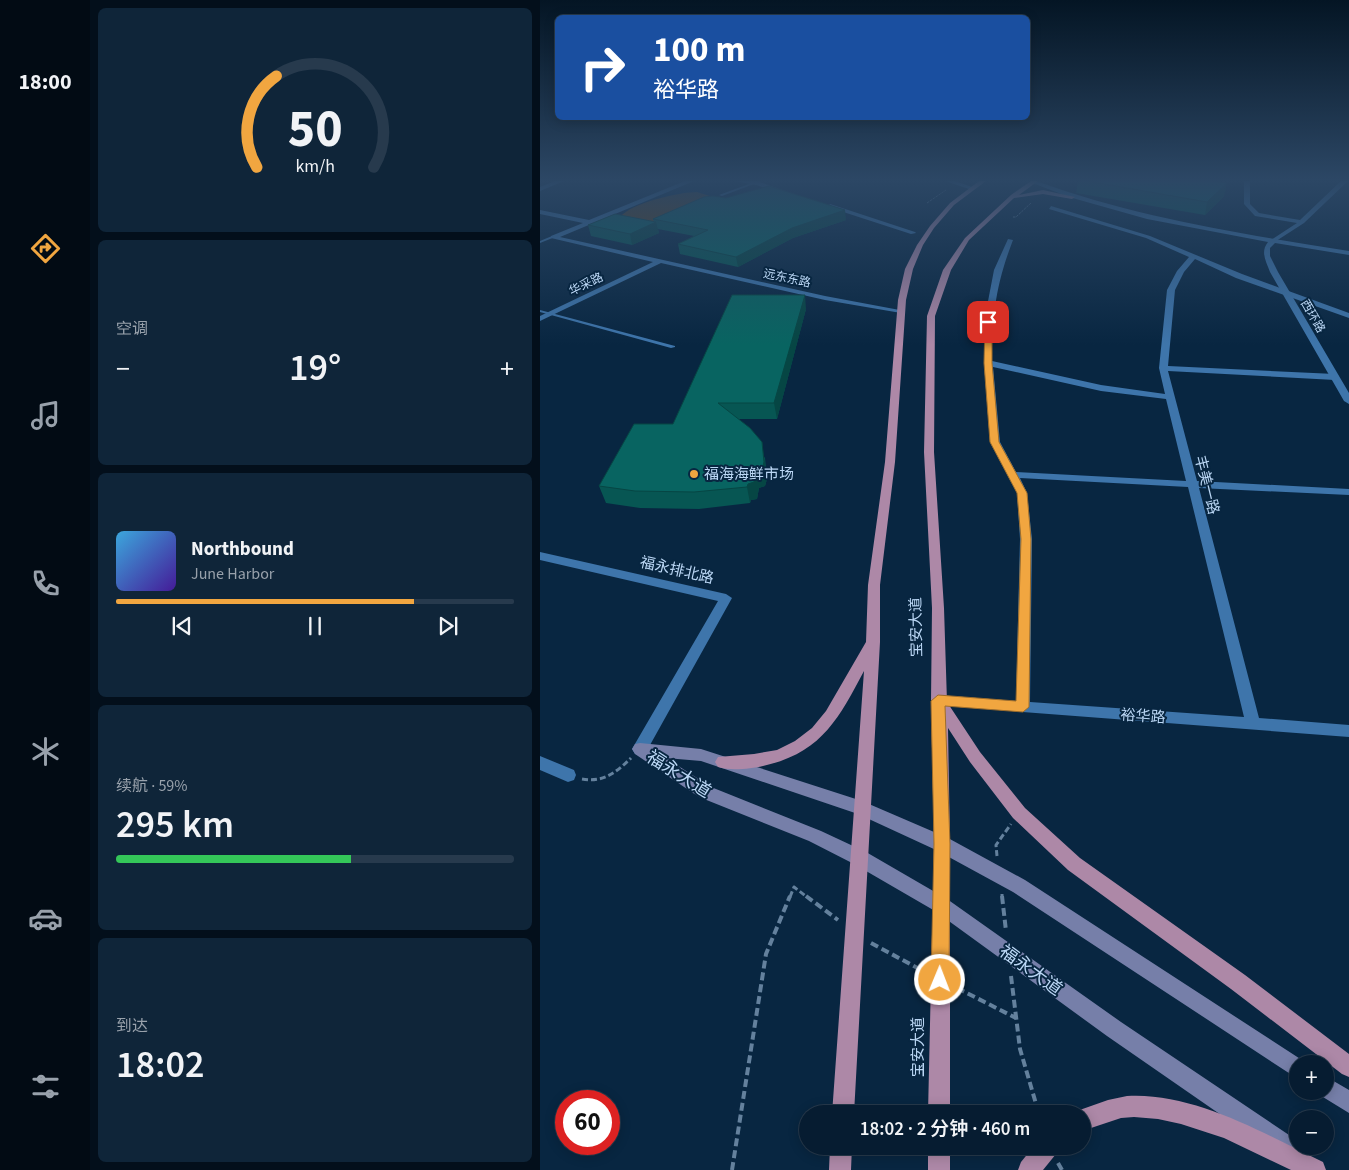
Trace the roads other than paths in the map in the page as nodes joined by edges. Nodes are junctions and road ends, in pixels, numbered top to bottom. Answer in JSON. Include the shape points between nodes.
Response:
{"nodes":[{"id":1,"x":556,"y":236,"type":"edge"},
{"id":2,"x":927,"y":236,"type":"edge"},
{"id":3,"x":971,"y":236,"type":"edge"},
{"id":4,"x":1143,"y":236,"type":"edge"},
{"id":5,"x":1244,"y":236,"type":"edge"},
{"id":6,"x":1281,"y":236,"type":"edge"},
{"id":7,"x":553,"y":237,"type":"junction"},
{"id":8,"x":1010,"y":240,"type":"dead end"},
{"id":9,"x":1273,"y":241,"type":"junction"},
{"id":10,"x":540,"y":242,"type":"edge"},
{"id":11,"x":1349,"y":253,"type":"edge"},
{"id":12,"x":1193,"y":257,"type":"junction"},
{"id":13,"x":660,"y":261,"type":"junction"},
{"id":14,"x":1285,"y":291,"type":"junction"},
{"id":15,"x":540,"y":311,"type":"edge"},
{"id":16,"x":901,"y":311,"type":"junction"},
{"id":17,"x":550,"y":314,"type":"junction"},
{"id":18,"x":1349,"y":316,"type":"edge"},
{"id":19,"x":540,"y":319,"type":"edge"},
{"id":20,"x":673,"y":347,"type":"dead end"},
{"id":21,"x":988,"y":363,"type":"junction"},
{"id":22,"x":1163,"y":368,"type":"junction"},
{"id":23,"x":1335,"y":377,"type":"junction"},
{"id":24,"x":1170,"y":397,"type":"junction"},
{"id":25,"x":1349,"y":400,"type":"edge"},
{"id":26,"x":1014,"y":474,"type":"junction"},
{"id":27,"x":1190,"y":483,"type":"junction"},
{"id":28,"x":1349,"y":492,"type":"edge"},
{"id":29,"x":540,"y":556,"type":"edge"},
{"id":30,"x":873,"y":642,"type":"junction"},
{"id":31,"x":938,"y":701,"type":"junction"},
{"id":32,"x":1023,"y":707,"type":"junction"},
{"id":33,"x":1253,"y":724,"type":"junction"},
{"id":34,"x":1349,"y":731,"type":"edge"},
{"id":35,"x":640,"y":749,"type":"junction"},
{"id":36,"x":723,"y":762,"type":"junction"},
{"id":37,"x":540,"y":763,"type":"edge"},
{"id":38,"x":568,"y":775,"type":"road end"},
{"id":39,"x":862,"y":808,"type":"junction"},
{"id":40,"x":942,"y":844,"type":"junction"},
{"id":41,"x":860,"y":858,"type":"junction"},
{"id":42,"x":941,"y":905,"type":"junction"},
{"id":43,"x":1289,"y":1063,"type":"edge"},
{"id":44,"x":1349,"y":1067,"type":"edge"},
{"id":45,"x":1334,"y":1093,"type":"edge"},
{"id":46,"x":1349,"y":1102,"type":"edge"},
{"id":47,"x":844,"y":1105,"type":"edge"},
{"id":48,"x":939,"y":1105,"type":"edge"},
{"id":49,"x":1091,"y":1116,"type":"edge"},
{"id":50,"x":841,"y":1155,"type":"edge"},
{"id":51,"x":939,"y":1155,"type":"edge"},
{"id":52,"x":1041,"y":1155,"type":"edge"},
{"id":53,"x":840,"y":1170,"type":"edge"},
{"id":54,"x":939,"y":1170,"type":"edge"},
{"id":55,"x":1029,"y":1170,"type":"edge"},
{"id":56,"x":1315,"y":1170,"type":"edge"},
{"id":57,"x":1321,"y":1170,"type":"edge"}],
"edges":[{"from":1,"to":7,"type":"street"},
{"from":2,"to":16,"type":"main road","via":[[909,269]]},
{"from":3,"to":31,"type":"main road","name":"宝安大道","via":[[957,254],[939,290],[931,316],[929,452],[938,608]]},
{"from":4,"to":12,"type":"street"},
{"from":5,"to":9,"type":"street"},
{"from":6,"to":9,"type":"street"},
{"from":7,"to":10,"type":"lane"},
{"from":7,"to":13,"type":"street","name":"远东东路"},
{"from":8,"to":21,"type":"street","via":[[998,270],[988,322]]},
{"from":9,"to":11,"type":"street"},
{"from":9,"to":14,"type":"street","name":"西环路","via":[[1267,248],[1267,256]]},
{"from":12,"to":14,"type":"street"},
{"from":12,"to":22,"type":"street","name":"丰美一路","via":[[1171,290]]},
{"from":13,"to":16,"type":"street","name":"远东东路","via":[[825,298]]},
{"from":13,"to":17,"type":"street","name":"华采路"},
{"from":14,"to":18,"type":"street"},
{"from":14,"to":23,"type":"street","name":"西环路"},
{"from":15,"to":17,"type":"lane"},
{"from":16,"to":30,"type":"main road","via":[[890,462],[874,585]]},
{"from":17,"to":19,"type":"street","name":"华采路"},
{"from":17,"to":20,"type":"lane"},
{"from":21,"to":24,"type":"street","via":[[1101,388]]},
{"from":21,"to":26,"type":"street","via":[[995,442],[999,454]]},
{"from":22,"to":23,"type":"street"},
{"from":22,"to":24,"type":"street","name":"丰美一路"},
{"from":23,"to":25,"type":"street","name":"西环路"},
{"from":24,"to":27,"type":"street","name":"丰美一路"},
{"from":26,"to":27,"type":"street"},
{"from":26,"to":32,"type":"street","via":[[1022,493],[1026,539]]},
{"from":27,"to":28,"type":"street"},
{"from":27,"to":33,"type":"street","name":"丰美一路"},
{"from":29,"to":35,"type":"street","name":"福永排北路","via":[[726,598]]},
{"from":30,"to":36,"type":"main road","via":[[835,711],[814,737],[786,755],[747,764]]},
{"from":30,"to":39,"type":"main road"},
{"from":31,"to":32,"type":"street","name":"裕华路"},
{"from":31,"to":40,"type":"main road","name":"宝安大道"},
{"from":31,"to":44,"type":"main road","via":[[975,757],[1019,813],[1067,858]]},
{"from":32,"to":33,"type":"street","name":"裕华路"},
{"from":33,"to":34,"type":"street","name":"裕华路"},
{"from":35,"to":36,"type":"main road","name":"福永大道","via":[[701,755]]},
{"from":35,"to":41,"type":"main road","name":"福永大道","via":[[705,792],[768,816]]},
{"from":36,"to":39,"type":"main road","name":"福永大道"},
{"from":37,"to":38,"type":"street"},
{"from":39,"to":40,"type":"main road","name":"福永大道"},
{"from":39,"to":41,"type":"main road"},
{"from":40,"to":42,"type":"main road","name":"宝安大道"},
{"from":40,"to":43,"type":"main road","name":"福永大道","via":[[1020,886]]},
{"from":41,"to":42,"type":"main road","name":"福永大道"},
{"from":41,"to":47,"type":"main road"},
{"from":42,"to":48,"type":"main road","name":"宝安大道"},
{"from":42,"to":57,"type":"main road","name":"福永大道","via":[[1114,1029]]},
{"from":45,"to":46,"type":"main road"},
{"from":49,"to":56,"type":"main road","via":[[1133,1106],[1166,1110],[1252,1140]]},
{"from":50,"to":53,"type":"main road"},
{"from":51,"to":54,"type":"main road"},
{"from":52,"to":55,"type":"main road"}]}
